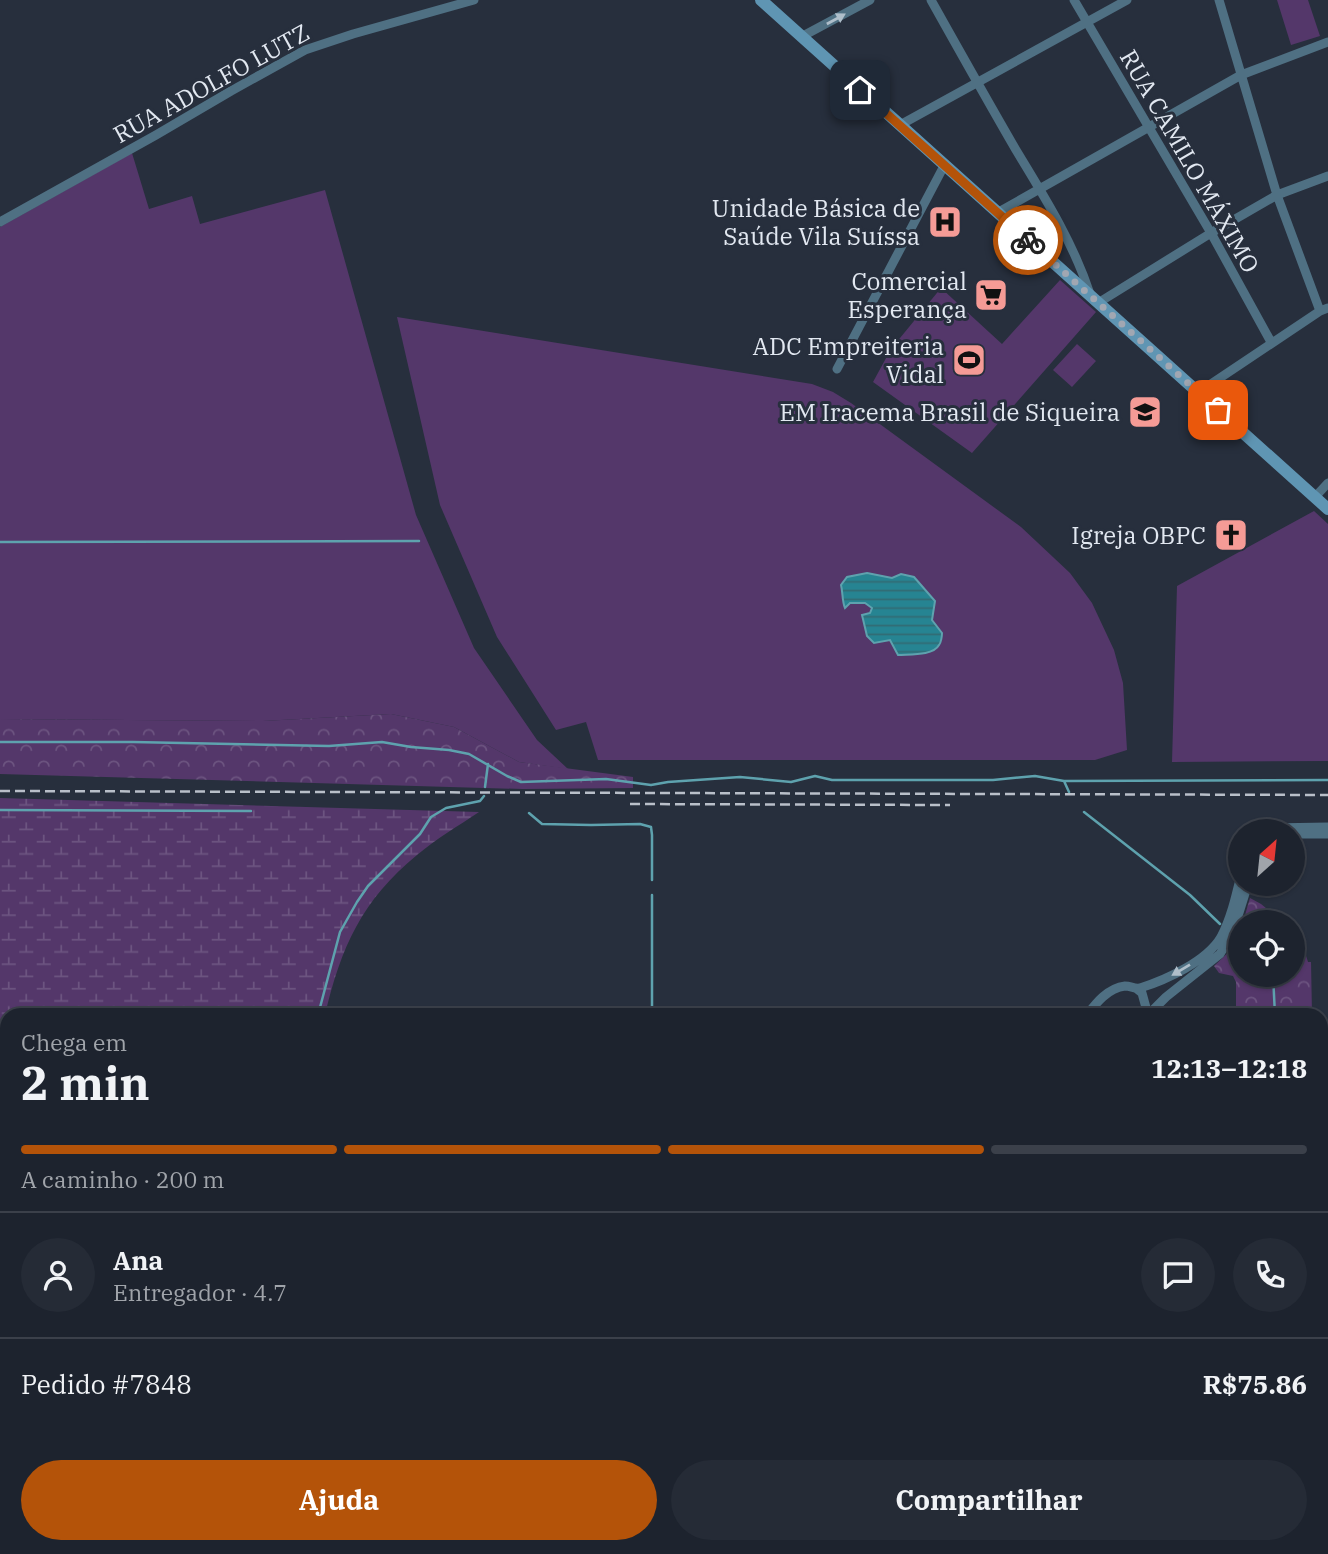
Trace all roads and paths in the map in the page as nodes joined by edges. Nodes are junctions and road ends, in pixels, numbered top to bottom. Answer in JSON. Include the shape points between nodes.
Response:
{"nodes":[{"id":1,"x":474,"y":0,"type":"edge"},
{"id":2,"x":761,"y":0,"type":"edge"},
{"id":3,"x":870,"y":0,"type":"edge"},
{"id":4,"x":931,"y":0,"type":"edge"},
{"id":5,"x":1074,"y":0,"type":"edge"},
{"id":6,"x":1127,"y":0,"type":"edge"},
{"id":7,"x":1219,"y":0,"type":"edge"},
{"id":8,"x":1086,"y":22,"type":"junction"},
{"id":9,"x":801,"y":37,"type":"junction"},
{"id":10,"x":1328,"y":42,"type":"edge"},
{"id":11,"x":1241,"y":75,"type":"junction"},
{"id":12,"x":977,"y":83,"type":"junction"},
{"id":13,"x":900,"y":125,"type":"junction"},
{"id":14,"x":1148,"y":127,"type":"junction"},
{"id":15,"x":944,"y":164,"type":"junction"},
{"id":16,"x":1328,"y":176,"type":"edge"},
{"id":17,"x":1040,"y":190,"type":"junction"},
{"id":18,"x":1277,"y":195,"type":"junction"},
{"id":19,"x":997,"y":213,"type":"junction"},
{"id":20,"x":0,"y":222,"type":"edge"},
{"id":21,"x":1210,"y":233,"type":"junction"},
{"id":22,"x":1095,"y":300,"type":"junction"},
{"id":23,"x":1324,"y":309,"type":"edge"},
{"id":24,"x":1271,"y":342,"type":"junction"},
{"id":25,"x":837,"y":369,"type":"dead end"},
{"id":26,"x":1199,"y":392,"type":"junction"},
{"id":27,"x":1328,"y":483,"type":"edge"},
{"id":28,"x":1315,"y":497,"type":"junction"},
{"id":29,"x":1328,"y":509,"type":"edge"},
{"id":30,"x":1306,"y":827,"type":"edge"},
{"id":31,"x":1328,"y":827,"type":"edge"},
{"id":32,"x":1306,"y":834,"type":"edge"},
{"id":33,"x":1328,"y":834,"type":"edge"},
{"id":34,"x":1235,"y":896,"type":"edge"},
{"id":35,"x":1244,"y":896,"type":"edge"},
{"id":36,"x":1137,"y":989,"type":"junction"},
{"id":37,"x":1100,"y":998,"type":"junction"},
{"id":38,"x":1092,"y":1008,"type":"edge"},
{"id":39,"x":1095,"y":1008,"type":"edge"},
{"id":40,"x":1146,"y":1008,"type":"edge"},
{"id":41,"x":1155,"y":1008,"type":"edge"}],
"edges":[{"from":1,"to":20,"type":"street","name":"RUA ADOLFO LUTZ","via":[[305,50]]},
{"from":2,"to":9,"type":"main road"},
{"from":9,"to":3,"type":"street","one_way":true},
{"from":4,"to":12,"type":"street"},
{"from":5,"to":8,"type":"street","name":"RUA CAMILO MÁXIMO"},
{"from":6,"to":8,"type":"street"},
{"from":7,"to":11,"type":"street"},
{"from":8,"to":12,"type":"street"},
{"from":8,"to":14,"type":"street","name":"RUA CAMILO MÁXIMO"},
{"from":9,"to":13,"type":"main road"},
{"from":10,"to":11,"type":"street"},
{"from":11,"to":14,"type":"street"},
{"from":11,"to":18,"type":"street"},
{"from":12,"to":13,"type":"street"},
{"from":12,"to":17,"type":"street"},
{"from":13,"to":15,"type":"main road"},
{"from":14,"to":17,"type":"street"},
{"from":14,"to":21,"type":"street","name":"RUA CAMILO MÁXIMO"},
{"from":15,"to":19,"type":"main road"},
{"from":15,"to":25,"type":"street"},
{"from":16,"to":18,"type":"street"},
{"from":17,"to":19,"type":"street"},
{"from":17,"to":22,"type":"street"},
{"from":18,"to":21,"type":"street"},
{"from":18,"to":23,"type":"street"},
{"from":19,"to":22,"type":"main road"},
{"from":21,"to":22,"type":"street"},
{"from":21,"to":24,"type":"street","name":"RUA CAMILO MÁXIMO"},
{"from":22,"to":26,"type":"main road"},
{"from":23,"to":24,"type":"street"},
{"from":24,"to":26,"type":"street"},
{"from":26,"to":28,"type":"main road"},
{"from":27,"to":28,"type":"street"},
{"from":28,"to":29,"type":"main road"},
{"from":30,"to":31,"type":"street"},
{"from":32,"to":33,"type":"street"},
{"from":34,"to":36,"type":"street","one_way":true,"via":[[1216,944],[1185,969]]},
{"from":35,"to":41,"type":"street","via":[[1233,932],[1220,954]]},
{"from":36,"to":37,"type":"street","via":[[1125,986]]},
{"from":36,"to":40,"type":"street"},
{"from":37,"to":38,"type":"street"},
{"from":37,"to":39,"type":"street"}]}
